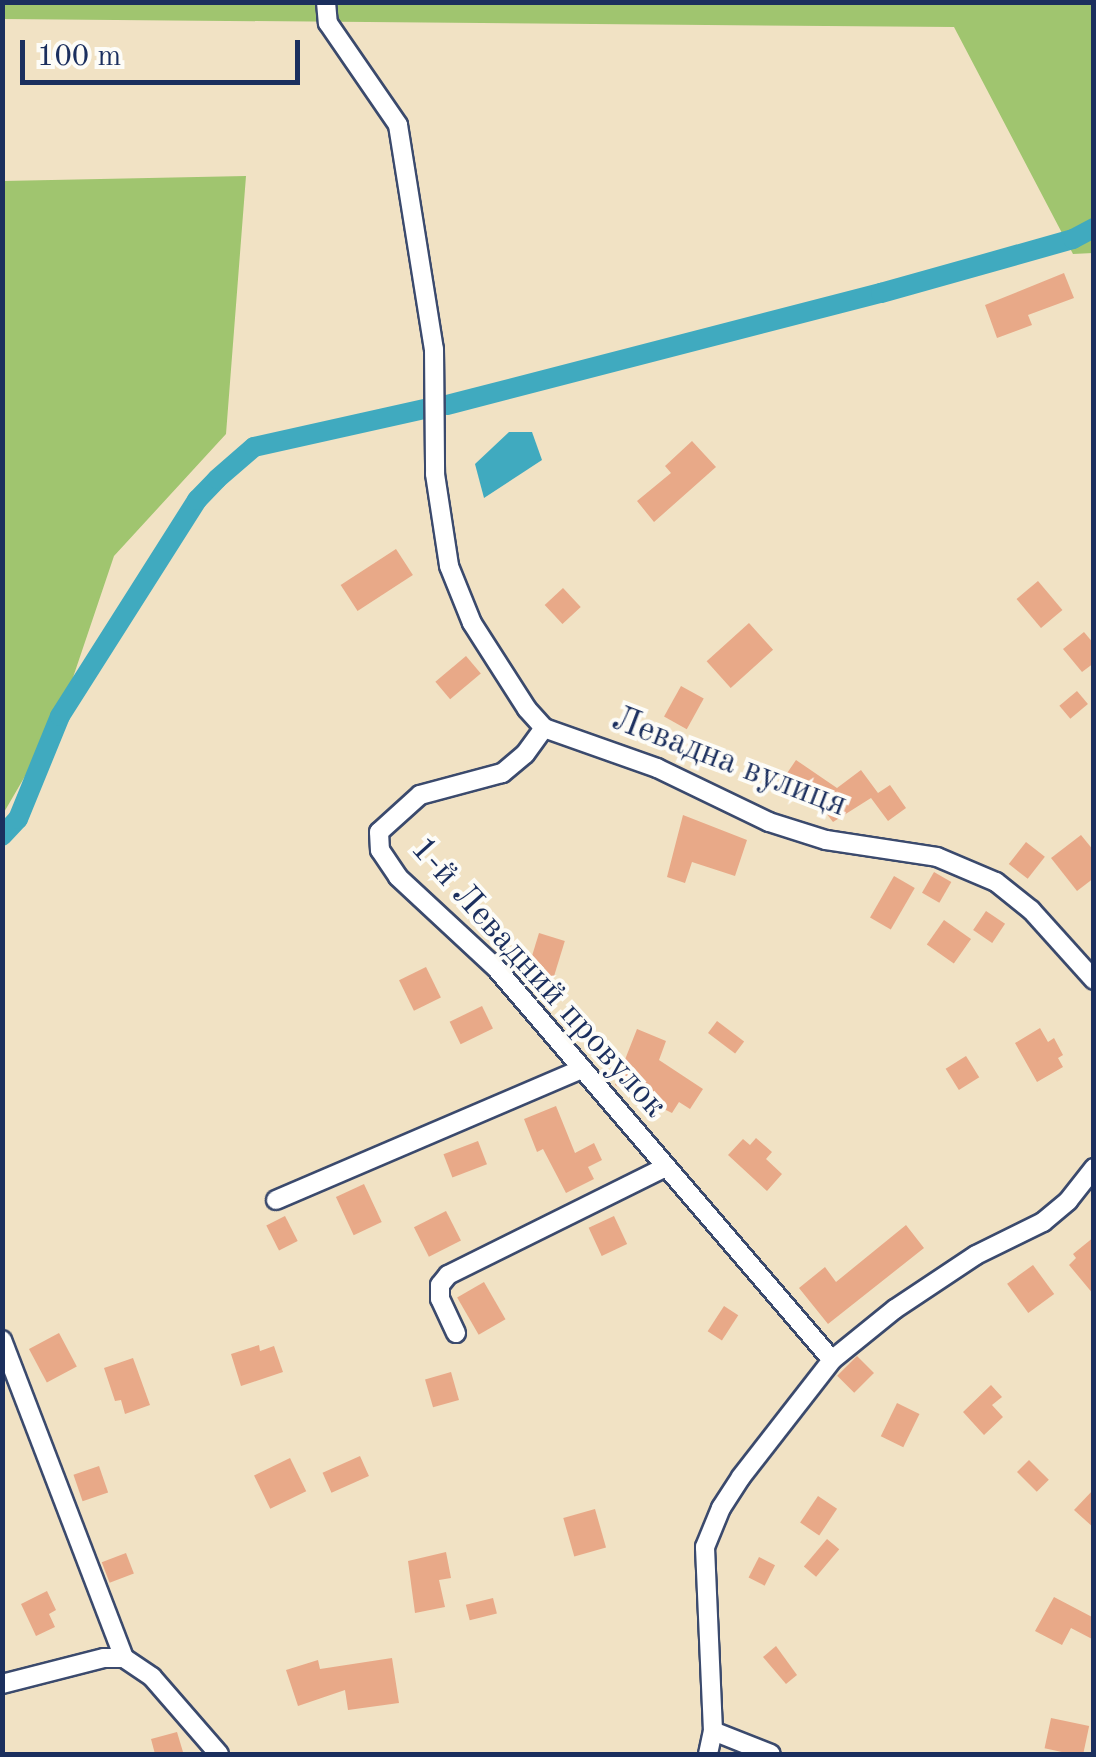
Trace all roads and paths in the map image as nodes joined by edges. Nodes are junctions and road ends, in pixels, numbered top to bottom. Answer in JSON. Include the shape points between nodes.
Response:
{"nodes":[{"id":1,"x":326,"y":2,"type":"edge"},
{"id":2,"x":544,"y":728,"type":"junction"},
{"id":3,"x":1094,"y":980,"type":"edge"},
{"id":4,"x":580,"y":1070,"type":"junction"},
{"id":5,"x":664,"y":1168,"type":"junction"},
{"id":6,"x":1094,"y":1168,"type":"edge"},
{"id":7,"x":276,"y":1200,"type":"dead end"},
{"id":8,"x":456,"y":1333,"type":"dead end"},
{"id":9,"x":2,"y":1340,"type":"edge"},
{"id":10,"x":832,"y":1360,"type":"junction"},
{"id":11,"x":124,"y":1658,"type":"junction"},
{"id":12,"x":2,"y":1684,"type":"edge"},
{"id":13,"x":714,"y":1732,"type":"junction"},
{"id":14,"x":219,"y":1754,"type":"edge"},
{"id":15,"x":708,"y":1754,"type":"edge"},
{"id":16,"x":771,"y":1754,"type":"edge"}],
"edges":[{"from":1,"to":2,"type":"street","via":[[328,23],[398,125],[434,348],[438,493],[449,566],[472,623]]},
{"from":2,"to":3,"type":"street","name":"Левадна вулиця","via":[[657,768],[769,822],[826,840],[938,858],[996,882]]},
{"from":2,"to":4,"type":"street","name":"1-й Левадний провулок","via":[[502,773],[420,795],[379,832],[380,850],[398,877],[496,968]]},
{"from":4,"to":5,"type":"street","name":"1-й Левадний провулок"},
{"from":4,"to":7,"type":"street"},
{"from":5,"to":8,"type":"street","via":[[448,1275],[440,1299]]},
{"from":5,"to":10,"type":"street","name":"1-й Левадний провулок"},
{"from":6,"to":10,"type":"street","via":[[1043,1222],[976,1255]]},
{"from":9,"to":11,"type":"street"},
{"from":10,"to":13,"type":"street","via":[[740,1477],[706,1546]]},
{"from":11,"to":12,"type":"street"},
{"from":11,"to":14,"type":"street","via":[[152,1677]]},
{"from":13,"to":15,"type":"street"},
{"from":13,"to":16,"type":"street"}]}
